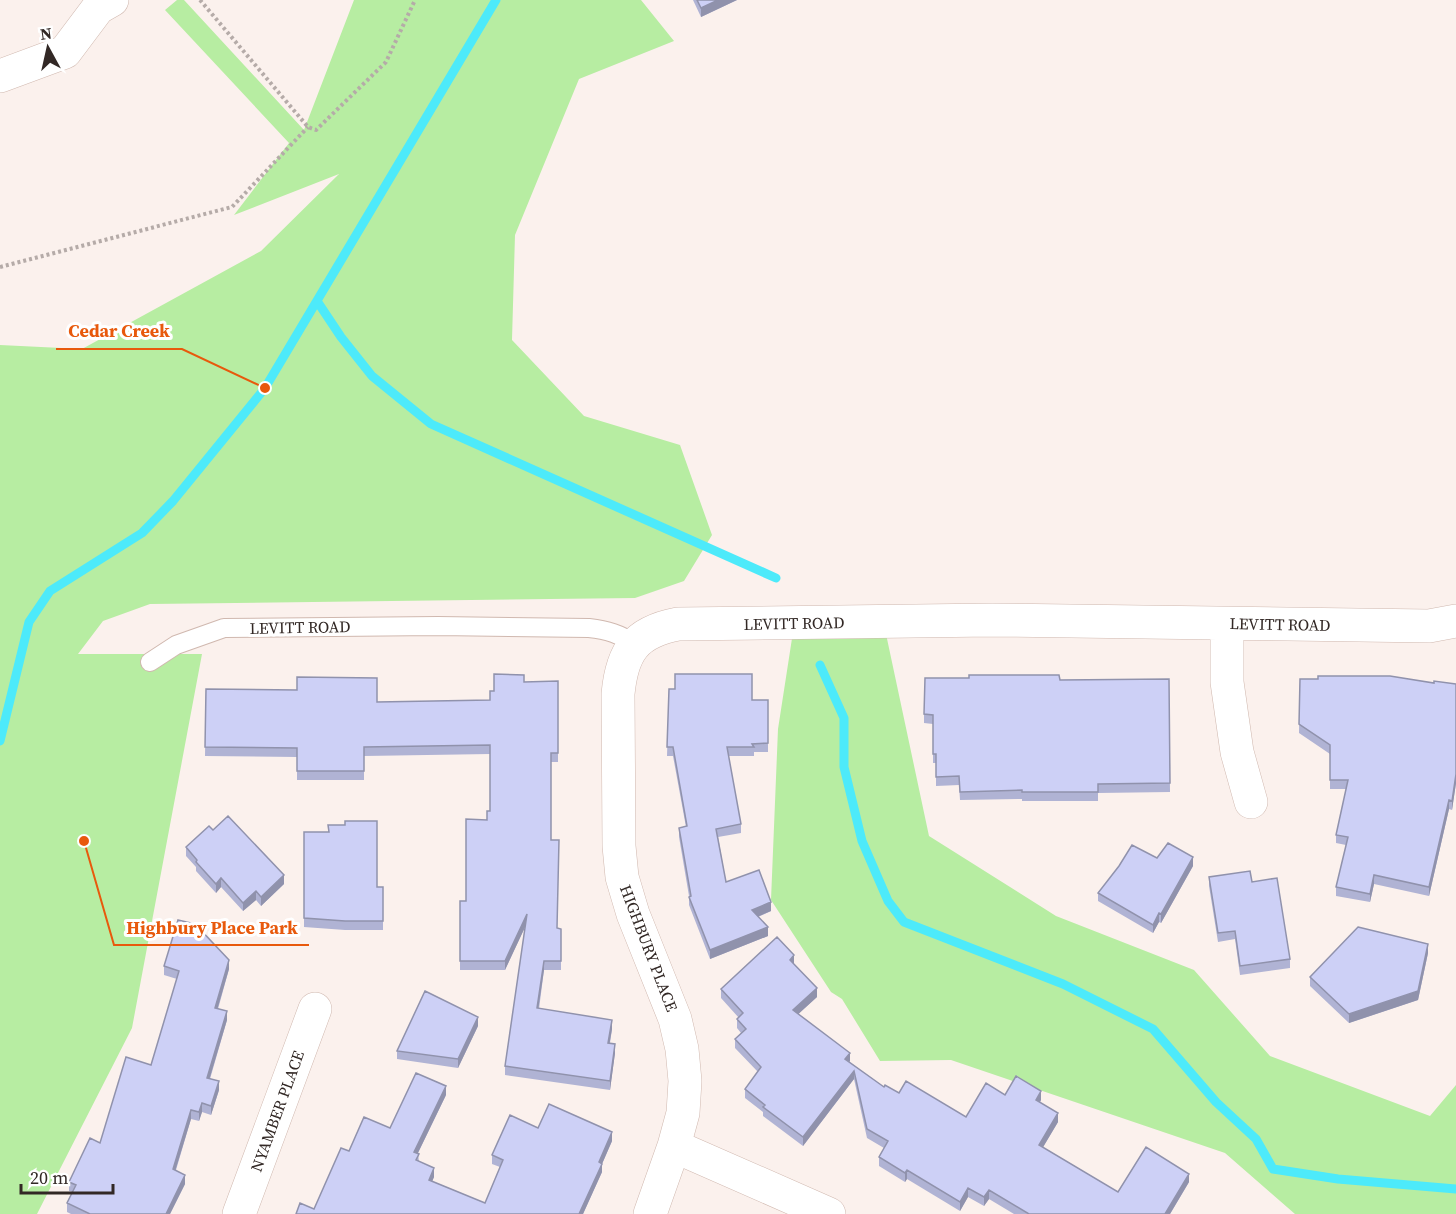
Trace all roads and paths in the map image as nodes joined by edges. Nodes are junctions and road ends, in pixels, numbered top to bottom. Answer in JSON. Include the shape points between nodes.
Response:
{"nodes":[{"id":1,"x":112,"y":0,"type":"edge"},
{"id":2,"x":200,"y":0,"type":"edge"},
{"id":3,"x":415,"y":0,"type":"edge"},
{"id":4,"x":0,"y":76,"type":"edge"},
{"id":5,"x":308,"y":127,"type":"junction"},
{"id":6,"x":0,"y":267,"type":"edge"},
{"id":7,"x":1456,"y":621,"type":"edge"},
{"id":8,"x":1227,"y":624,"type":"junction"},
{"id":9,"x":635,"y":644,"type":"junction"},
{"id":10,"x":150,"y":662,"type":"dead end"},
{"id":11,"x":1251,"y":802,"type":"dead end"},
{"id":12,"x":315,"y":1009,"type":"dead end"},
{"id":13,"x":674,"y":1146,"type":"junction"},
{"id":14,"x":239,"y":1214,"type":"edge"},
{"id":15,"x":650,"y":1214,"type":"edge"},
{"id":16,"x":829,"y":1214,"type":"edge"}],
"edges":[{"from":1,"to":4,"type":"street","via":[[98,8],[65,52]]},
{"from":2,"to":5,"type":"path"},
{"from":3,"to":5,"type":"path","via":[[386,62],[316,130]]},
{"from":5,"to":6,"type":"path","via":[[232,207]]},
{"from":7,"to":8,"type":"street","name":"LEVITT ROAD","via":[[1429,626]]},
{"from":8,"to":9,"type":"street","name":"LEVITT ROAD","via":[[992,620],[678,624],[649,632]]},
{"from":8,"to":11,"type":"street","via":[[1227,682],[1237,752]]},
{"from":9,"to":10,"type":"lane","name":"LEVITT ROAD","via":[[609,631],[589,628],[224,628],[176,645]]},
{"from":9,"to":13,"type":"street","name":"HIGHBURY PLACE","via":[[620,671],[618,694],[619,846],[622,877],[633,914],[675,1018],[682,1049],[683,1113]]},
{"from":12,"to":14,"type":"street","name":"NYAMBER PLACE"},
{"from":13,"to":15,"type":"street","name":"HIGHBURY PLACE"},
{"from":13,"to":16,"type":"street"}]}
